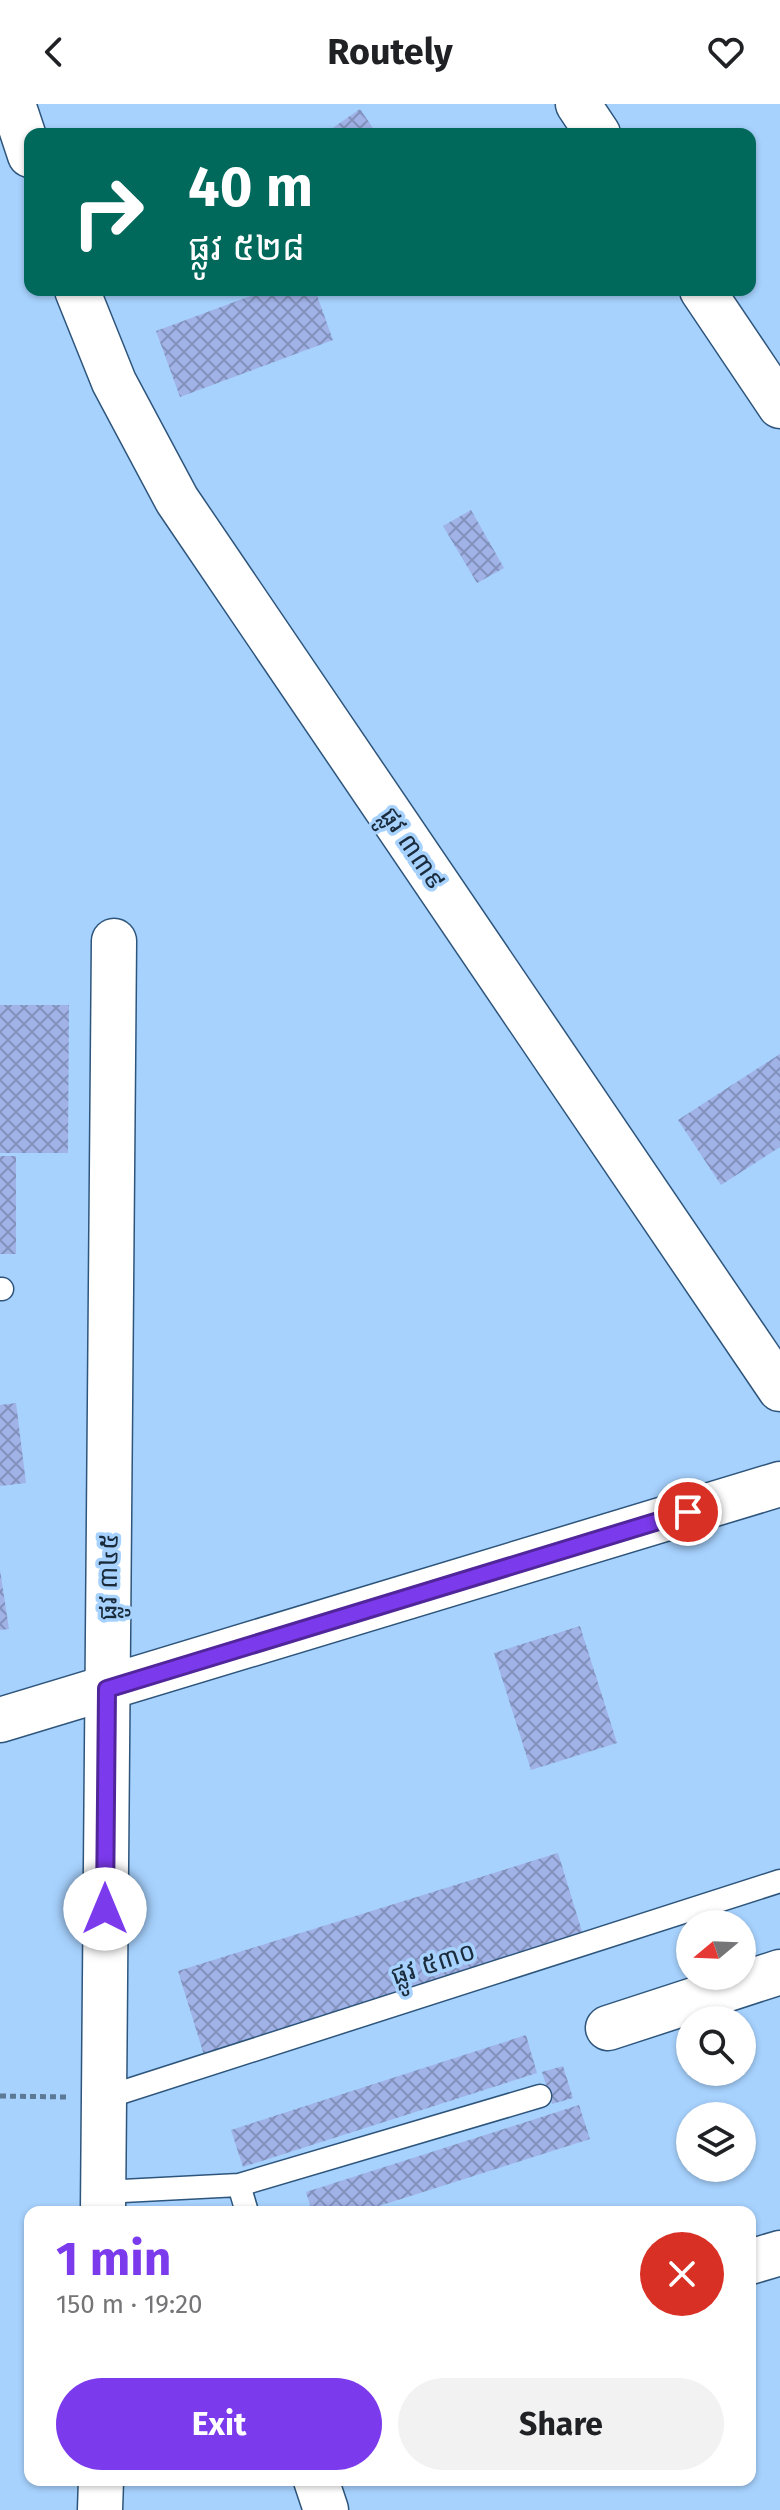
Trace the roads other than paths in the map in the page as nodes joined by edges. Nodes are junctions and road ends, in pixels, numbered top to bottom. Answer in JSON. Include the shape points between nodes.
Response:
{"nodes":[{"id":1,"x":13,"y":104,"type":"edge"},
{"id":2,"x":578,"y":104,"type":"edge"},
{"id":3,"x":594,"y":128,"type":"edge"},
{"id":4,"x":24,"y":137,"type":"edge"},
{"id":5,"x":79,"y":296,"type":"edge"},
{"id":6,"x":706,"y":296,"type":"edge"},
{"id":7,"x":780,"y":406,"type":"edge"},
{"id":8,"x":114,"y":941,"type":"dead end"},
{"id":9,"x":780,"y":1389,"type":"edge"},
{"id":10,"x":780,"y":1484,"type":"edge"},
{"id":11,"x":107,"y":1689,"type":"junction"},
{"id":12,"x":0,"y":1720,"type":"edge"},
{"id":13,"x":780,"y":1881,"type":"edge"},
{"id":14,"x":780,"y":1972,"type":"edge"},
{"id":15,"x":608,"y":2028,"type":"dead end"},
{"id":16,"x":540,"y":2096,"type":"dead end"},
{"id":17,"x":104,"y":2098,"type":"junction"},
{"id":18,"x":239,"y":2185,"type":"junction"},
{"id":19,"x":103,"y":2202,"type":"edge"},
{"id":20,"x":245,"y":2206,"type":"edge"},
{"id":21,"x":780,"y":2253,"type":"edge"},
{"id":22,"x":756,"y":2260,"type":"edge"},
{"id":23,"x":101,"y":2486,"type":"edge"},
{"id":24,"x":318,"y":2486,"type":"edge"},
{"id":25,"x":100,"y":2510,"type":"edge"},
{"id":26,"x":326,"y":2510,"type":"edge"}],
"edges":[{"from":1,"to":4,"type":"street"},
{"from":2,"to":3,"type":"street"},
{"from":5,"to":9,"type":"street","name":"ផ្លូវ ៣៣៩","via":[[114,382],[177,500]]},
{"from":6,"to":7,"type":"street"},
{"from":8,"to":11,"type":"street","name":"ផ្លូវ ៣៤៥"},
{"from":10,"to":11,"type":"street"},
{"from":11,"to":12,"type":"street"},
{"from":11,"to":17,"type":"street","name":"ផ្លូវ ៣៤៥"},
{"from":13,"to":17,"type":"lane","name":"ផ្លូវ ៥៣០"},
{"from":14,"to":15,"type":"street"},
{"from":16,"to":18,"type":"lane"},
{"from":17,"to":19,"type":"street","name":"ផ្លូវ ៣៤៥"},
{"from":18,"to":19,"type":"lane"},
{"from":18,"to":20,"type":"lane"},
{"from":21,"to":22,"type":"street"},
{"from":23,"to":25,"type":"street"},
{"from":24,"to":26,"type":"street"}]}
